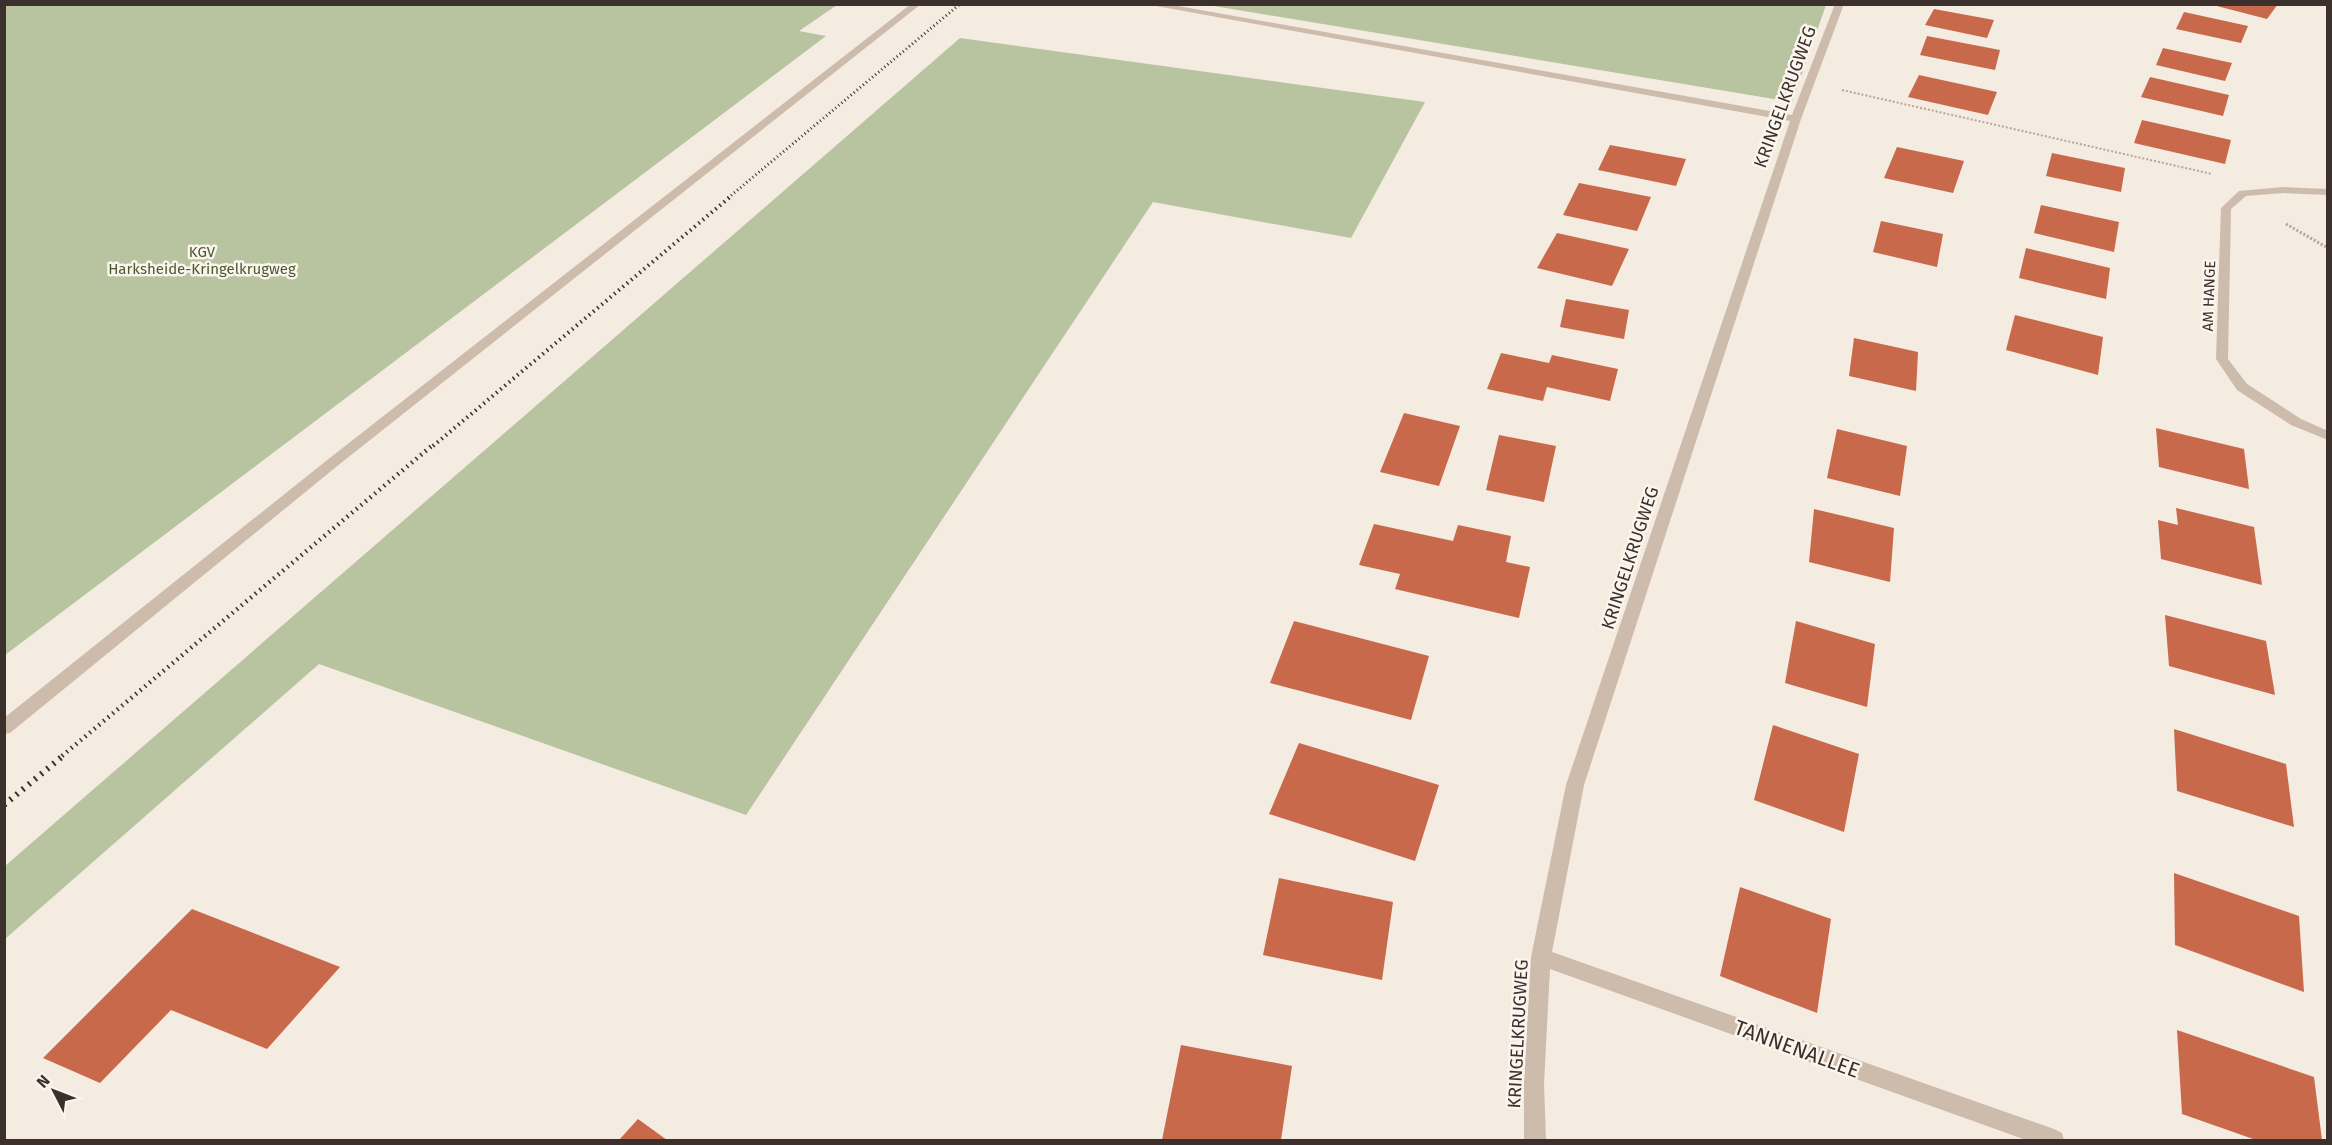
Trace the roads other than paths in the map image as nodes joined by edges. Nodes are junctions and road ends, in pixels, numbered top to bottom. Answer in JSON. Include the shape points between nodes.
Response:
{"nodes":[{"id":1,"x":917,"y":4,"type":"edge"},
{"id":2,"x":1149,"y":4,"type":"edge"},
{"id":3,"x":1840,"y":4,"type":"edge"},
{"id":4,"x":1796,"y":120,"type":"junction"},
{"id":5,"x":2328,"y":192,"type":"edge"},
{"id":6,"x":2328,"y":436,"type":"edge"},
{"id":7,"x":4,"y":728,"type":"edge"},
{"id":8,"x":1541,"y":957,"type":"junction"},
{"id":9,"x":1534,"y":1140,"type":"edge"},
{"id":10,"x":2054,"y":1140,"type":"edge"}],
"edges":[{"from":1,"to":7,"type":"street","via":[[336,460]]},
{"from":2,"to":4,"type":"street"},
{"from":3,"to":4,"type":"street","name":"KRINGELKRUGWEG"},
{"from":4,"to":8,"type":"street","name":"KRINGELKRUGWEG","via":[[1575,785]]},
{"from":5,"to":6,"type":"street","name":"AM HANGE","via":[[2243,193],[2226,208],[2222,359],[2242,387],[2296,422]]},
{"from":8,"to":9,"type":"street","name":"KRINGELKRUGWEG"},
{"from":8,"to":10,"type":"street","name":"TANNENALLEE"}]}
